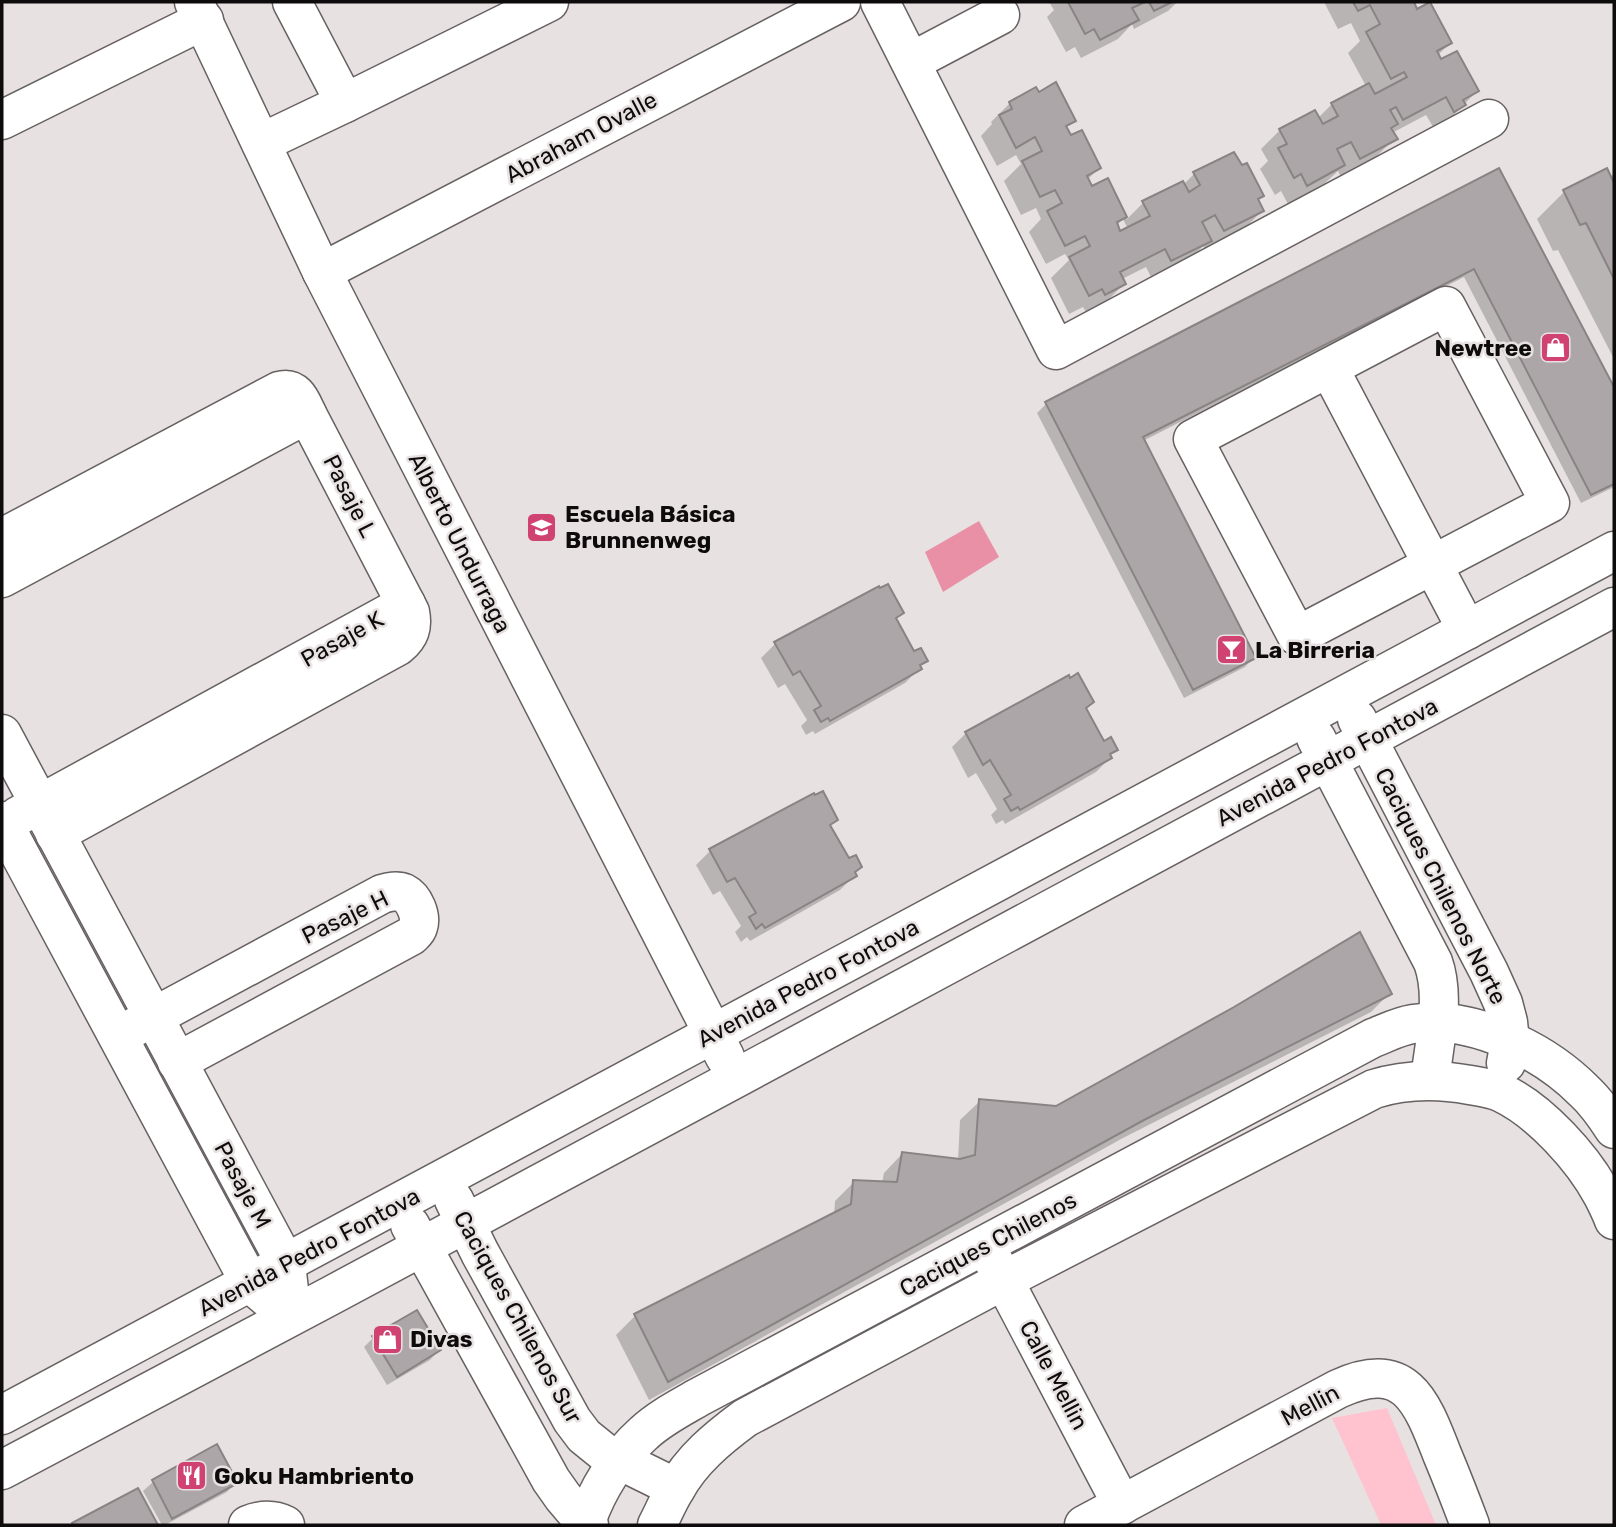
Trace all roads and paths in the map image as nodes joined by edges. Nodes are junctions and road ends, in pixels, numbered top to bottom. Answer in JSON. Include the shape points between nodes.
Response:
{"nodes":[{"id":1,"x":292,"y":2,"type":"edge"},
{"id":2,"x":549,"y":2,"type":"edge"},
{"id":3,"x":841,"y":2,"type":"edge"},
{"id":4,"x":880,"y":2,"type":"edge"},
{"id":5,"x":199,"y":11,"type":"edge"},
{"id":6,"x":1000,"y":15,"type":"dead end"},
{"id":7,"x":911,"y":62,"type":"junction"},
{"id":8,"x":345,"y":103,"type":"junction"},
{"id":9,"x":1489,"y":119,"type":"dead end"},
{"id":10,"x":2,"y":120,"type":"edge"},
{"id":11,"x":261,"y":143,"type":"junction"},
{"id":12,"x":321,"y":272,"type":"junction"},
{"id":13,"x":1329,"y":368,"type":"junction"},
{"id":14,"x":299,"y":402,"type":"junction"},
{"id":15,"x":2,"y":538,"type":"edge"},
{"id":16,"x":1614,"y":551,"type":"edge"},
{"id":17,"x":1433,"y":565,"type":"junction"},
{"id":18,"x":2,"y":578,"type":"edge"},
{"id":19,"x":406,"y":604,"type":"joint"},
{"id":20,"x":1614,"y":607,"type":"edge"},
{"id":21,"x":1467,"y":631,"type":"junction"},
{"id":22,"x":1345,"y":695,"type":"junction"},
{"id":23,"x":1305,"y":717,"type":"junction"},
{"id":24,"x":2,"y":734,"type":"edge"},
{"id":25,"x":1368,"y":740,"type":"junction"},
{"id":26,"x":1328,"y":762,"type":"junction"},
{"id":27,"x":47,"y":819,"type":"junction"},
{"id":28,"x":3,"y":822,"type":"edge"},
{"id":29,"x":15,"y":876,"type":"edge"},
{"id":30,"x":153,"y":1017,"type":"junction"},
{"id":31,"x":1437,"y":1023,"type":"junction"},
{"id":32,"x":713,"y":1034,"type":"junction"},
{"id":33,"x":118,"y":1036,"type":"junction"},
{"id":34,"x":1510,"y":1042,"type":"junction"},
{"id":35,"x":177,"y":1062,"type":"junction"},
{"id":36,"x":736,"y":1079,"type":"junction"},
{"id":37,"x":1430,"y":1080,"type":"junction"},
{"id":38,"x":1501,"y":1093,"type":"junction"},
{"id":39,"x":1614,"y":1129,"type":"edge"},
{"id":40,"x":443,"y":1180,"type":"junction"},
{"id":41,"x":398,"y":1204,"type":"junction"},
{"id":42,"x":1614,"y":1220,"type":"edge"},
{"id":43,"x":467,"y":1223,"type":"junction"},
{"id":44,"x":986,"y":1245,"type":"junction"},
{"id":45,"x":421,"y":1247,"type":"junction"},
{"id":46,"x":286,"y":1264,"type":"junction"},
{"id":47,"x":1004,"y":1280,"type":"junction"},
{"id":48,"x":250,"y":1283,"type":"junction"},
{"id":49,"x":291,"y":1317,"type":"junction"},
{"id":50,"x":2,"y":1415,"type":"edge"},
{"id":51,"x":619,"y":1460,"type":"junction"},
{"id":52,"x":2,"y":1470,"type":"edge"},
{"id":53,"x":676,"y":1488,"type":"junction"},
{"id":54,"x":1122,"y":1505,"type":"junction"},
{"id":55,"x":248,"y":1525,"type":"edge"},
{"id":56,"x":285,"y":1525,"type":"edge"},
{"id":57,"x":586,"y":1525,"type":"edge"},
{"id":58,"x":657,"y":1525,"type":"edge"},
{"id":59,"x":1084,"y":1525,"type":"edge"},
{"id":60,"x":1470,"y":1525,"type":"edge"}],
"edges":[{"from":1,"to":8,"type":"street"},
{"from":2,"to":8,"type":"street"},
{"from":3,"to":12,"type":"street","name":"Abraham Ovalle"},
{"from":4,"to":7,"type":"street"},
{"from":5,"to":10,"type":"street"},
{"from":5,"to":11,"type":"street","name":"Alberto Undurraga"},
{"from":6,"to":7,"type":"street"},
{"from":7,"to":9,"type":"street","via":[[1056,350]]},
{"from":8,"to":11,"type":"street"},
{"from":11,"to":12,"type":"street","name":"Alberto Undurraga"},
{"from":12,"to":32,"type":"street","name":"Alberto Undurraga"},
{"from":13,"to":17,"type":"street"},
{"from":13,"to":17,"type":"street","via":[[1446,306],[1550,503]]},
{"from":13,"to":17,"type":"street","via":[[1194,439],[1291,625],[1297,636]]},
{"from":14,"to":15,"type":"street","via":[[279,391]]},
{"from":14,"to":18,"type":"street"},
{"from":14,"to":19,"type":"street","name":"Pasaje L"},
{"from":16,"to":21,"type":"street","name":"Avenida Pedro Fontova"},
{"from":17,"to":21,"type":"street"},
{"from":19,"to":27,"type":"street","name":"Pasaje K"},
{"from":20,"to":25,"type":"street","name":"Avenida Pedro Fontova"},
{"from":21,"to":22,"type":"street","name":"Avenida Pedro Fontova"},
{"from":22,"to":23,"type":"street","name":"Avenida Pedro Fontova"},
{"from":22,"to":25,"type":"street","name":"Caciques Chilenos Norte"},
{"from":23,"to":26,"type":"street","name":"Caciques Chilenos Norte"},
{"from":23,"to":32,"type":"street","name":"Avenida Pedro Fontova"},
{"from":24,"to":27,"type":"street","name":"Pasaje M"},
{"from":25,"to":26,"type":"street","name":"Avenida Pedro Fontova"},
{"from":25,"to":34,"type":"street","name":"Caciques Chilenos Norte","via":[[1489,972],[1503,1003]]},
{"from":26,"to":31,"type":"street","name":"Caciques Chilenos Norte","via":[[1433,962],[1439,983]]},
{"from":26,"to":36,"type":"street","name":"Avenida Pedro Fontova"},
{"from":27,"to":28,"type":"street","name":"Pasaje K"},
{"from":27,"to":30,"type":"street","name":"Pasaje M"},
{"from":28,"to":29,"type":"street","name":"Pasaje M"},
{"from":29,"to":33,"type":"street","name":"Pasaje M"},
{"from":30,"to":33,"type":"street","name":"Pasaje H"},
{"from":30,"to":35,"type":"street","name":"Pasaje M"},
{"from":30,"to":35,"type":"street","name":"Pasaje H","via":[[382,894],[402,892],[416,908],[418,929],[405,941]]},
{"from":31,"to":34,"type":"street","name":"Caciques Chilenos Norte","via":[[1466,1026]]},
{"from":31,"to":37,"type":"street","name":"Caciques Chilenos Norte"},
{"from":31,"to":44,"type":"street","name":"Caciques Chilenos","via":[[1412,1024],[1373,1038]]},
{"from":32,"to":36,"type":"street","name":"Alberto Undurraga"},
{"from":32,"to":40,"type":"street","name":"Avenida Pedro Fontova"},
{"from":33,"to":48,"type":"street","name":"Pasaje M"},
{"from":34,"to":38,"type":"street","name":"Caciques Chilenos Norte"},
{"from":34,"to":39,"type":"street","name":"Caciques Chilenos Norte","via":[[1569,1078]]},
{"from":35,"to":46,"type":"street","name":"Pasaje M"},
{"from":36,"to":43,"type":"street","name":"Avenida Pedro Fontova"},
{"from":37,"to":38,"type":"street","name":"Caciques Chilenos"},
{"from":37,"to":47,"type":"street","name":"Caciques Chilenos","via":[[1390,1084],[1359,1095]]},
{"from":38,"to":42,"type":"street","via":[[1529,1110],[1567,1146]]},
{"from":40,"to":41,"type":"street","name":"Avenida Pedro Fontova"},
{"from":40,"to":43,"type":"street","name":"Caciques Chilenos Sur"},
{"from":41,"to":45,"type":"street"},
{"from":41,"to":46,"type":"street","name":"Avenida Pedro Fontova"},
{"from":43,"to":45,"type":"street","name":"Avenida Pedro Fontova"},
{"from":43,"to":51,"type":"street","name":"Caciques Chilenos Sur","via":[[572,1420],[584,1436]]},
{"from":44,"to":47,"type":"street","name":"Calle Mellin"},
{"from":44,"to":51,"type":"street","name":"Caciques Chilenos","via":[[666,1416]]},
{"from":45,"to":49,"type":"street","name":"Avenida Pedro Fontova"},
{"from":45,"to":57,"type":"street","via":[[551,1480]]},
{"from":46,"to":48,"type":"street","name":"Avenida Pedro Fontova"},
{"from":46,"to":49,"type":"street","name":"Pasaje M"},
{"from":47,"to":53,"type":"street","name":"Caciques Chilenos","via":[[745,1418],[703,1452]]},
{"from":47,"to":54,"type":"street","name":"Calle Mellin"},
{"from":48,"to":49,"type":"street","name":"Pasaje M"},
{"from":48,"to":50,"type":"street","name":"Avenida Pedro Fontova"},
{"from":49,"to":52,"type":"street","name":"Avenida Pedro Fontova"},
{"from":51,"to":53,"type":"street","name":"Caciques Chilenos Sur"},
{"from":51,"to":57,"type":"street","name":"Caciques Chilenos"},
{"from":53,"to":58,"type":"street"},
{"from":54,"to":59,"type":"street","name":"Mellin"},
{"from":54,"to":60,"type":"street","name":"Mellin","via":[[1338,1389],[1366,1378],[1380,1378],[1416,1397]]},
{"from":55,"to":56,"type":"street","via":[[269,1521]]}]}
